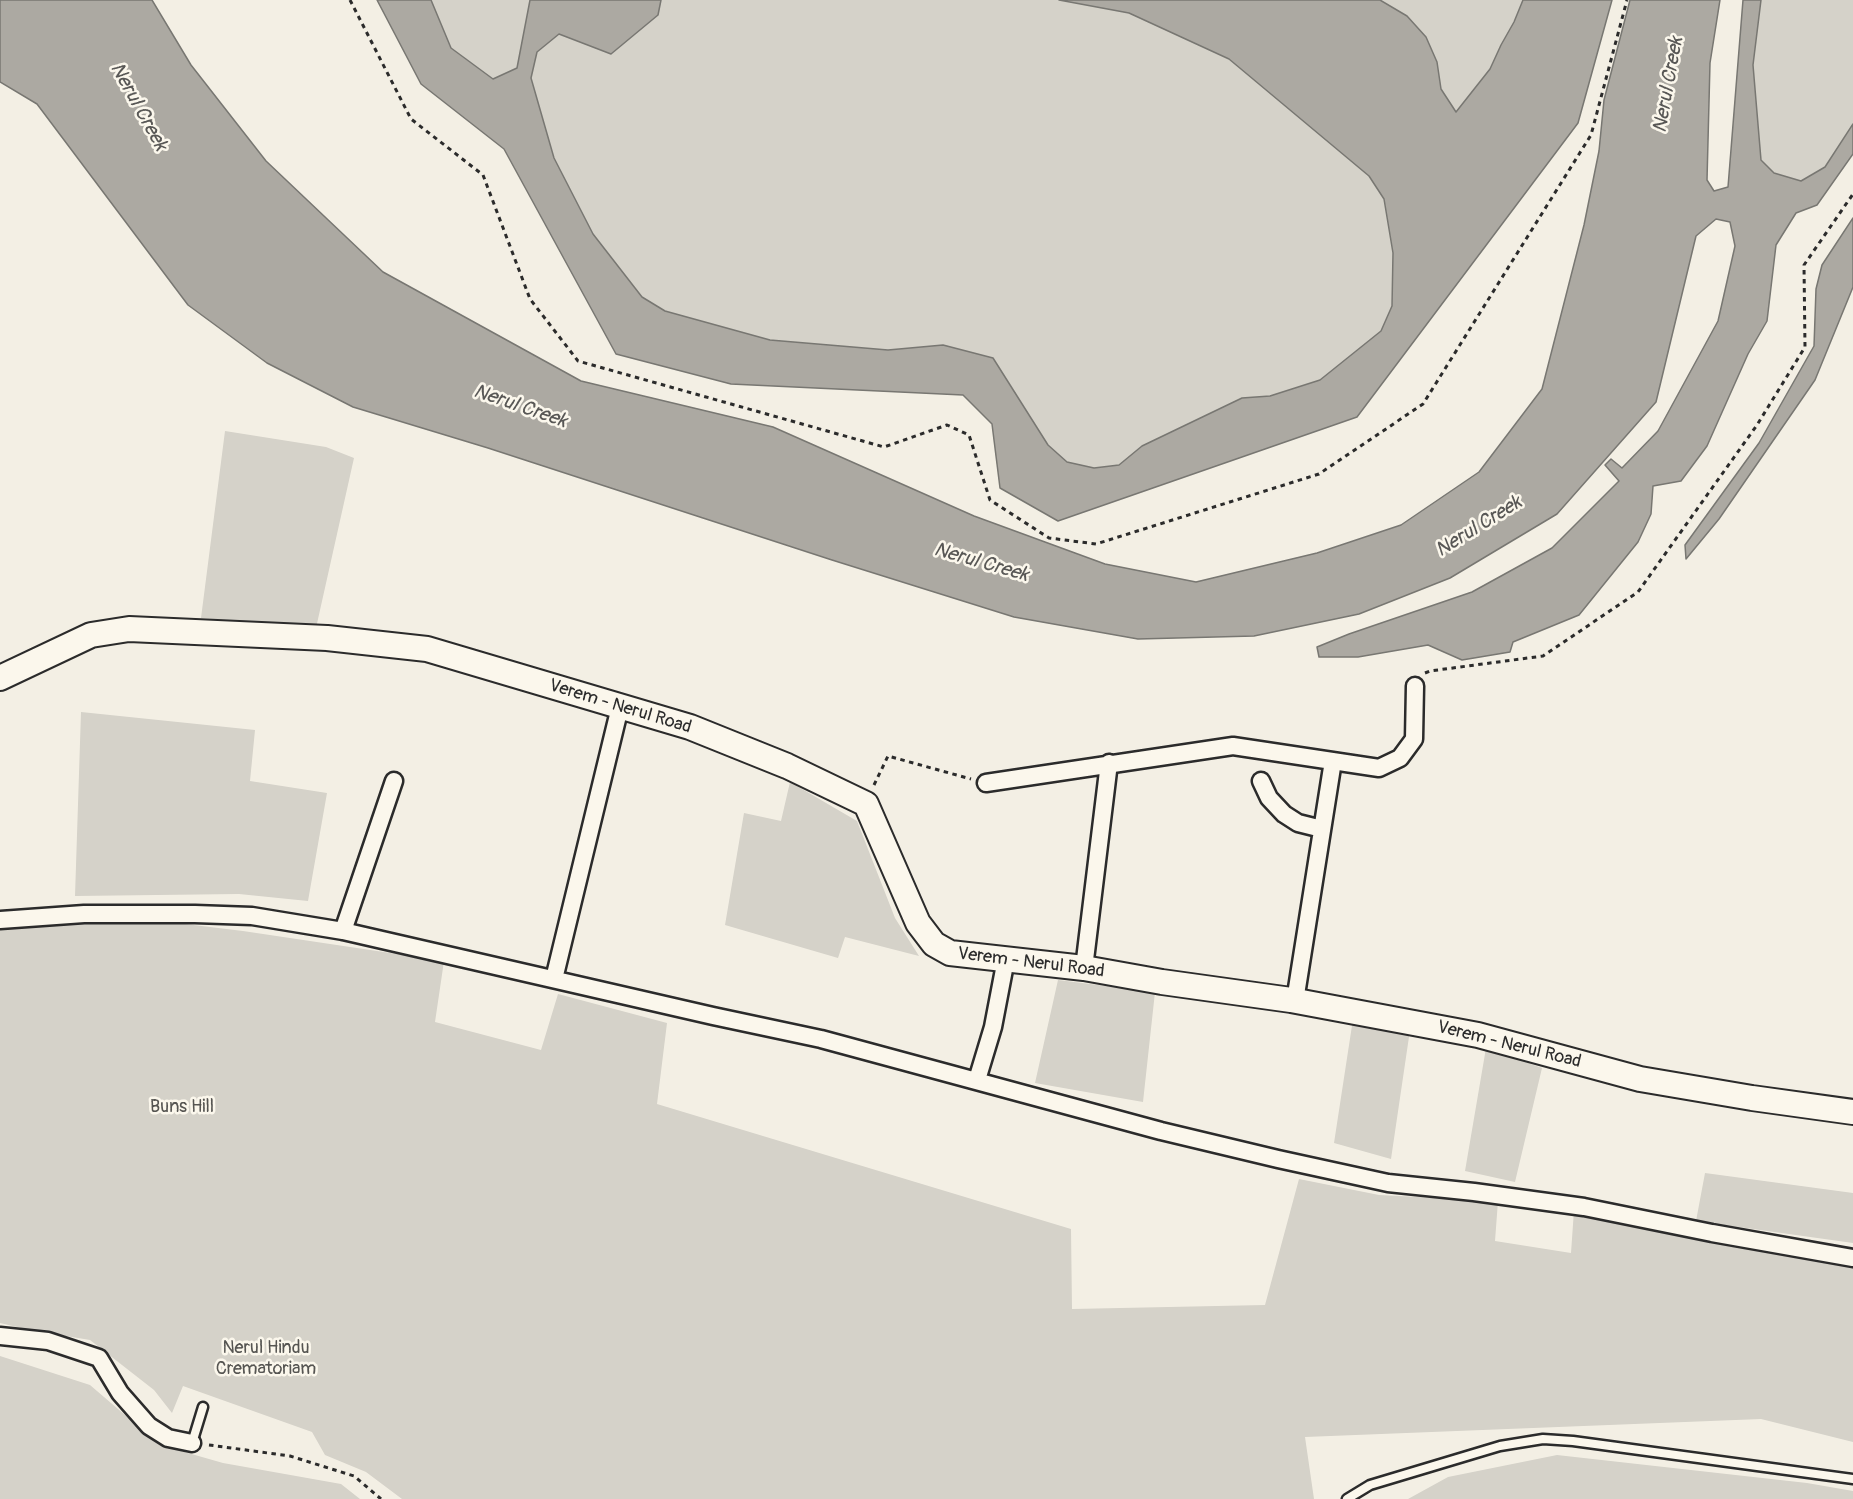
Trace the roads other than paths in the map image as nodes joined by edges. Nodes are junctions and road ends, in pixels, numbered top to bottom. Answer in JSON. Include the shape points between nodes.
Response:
{"nodes":[{"id":1,"x":0,"y":678,"type":"edge"},
{"id":2,"x":1415,"y":686,"type":"road end"},
{"id":3,"x":620,"y":707,"type":"junction"},
{"id":4,"x":1333,"y":761,"type":"junction"},
{"id":5,"x":1109,"y":763,"type":"junction"},
{"id":6,"x":394,"y":781,"type":"dead end"},
{"id":7,"x":1261,"y":781,"type":"dead end"},
{"id":8,"x":986,"y":783,"type":"road end"},
{"id":9,"x":1322,"y":830,"type":"junction"},
{"id":10,"x":0,"y":920,"type":"edge"},
{"id":11,"x":343,"y":931,"type":"junction"},
{"id":12,"x":1006,"y":959,"type":"junction"},
{"id":13,"x":1084,"y":968,"type":"junction"},
{"id":14,"x":554,"y":979,"type":"junction"},
{"id":15,"x":1295,"y":1001,"type":"junction"},
{"id":16,"x":977,"y":1080,"type":"junction"},
{"id":17,"x":1853,"y":1112,"type":"edge"},
{"id":18,"x":1853,"y":1258,"type":"edge"},
{"id":19,"x":0,"y":1336,"type":"edge"},
{"id":20,"x":203,"y":1407,"type":"dead end"},
{"id":21,"x":192,"y":1443,"type":"joint"},
{"id":22,"x":1853,"y":1479,"type":"edge"},
{"id":23,"x":1347,"y":1499,"type":"edge"}],
"edges":[{"from":1,"to":3,"type":"main road","name":"Verem - Nerul Road","via":[[91,635],[129,629],[327,638],[427,648]]},
{"from":2,"to":4,"type":"street","via":[[1414,739],[1400,758],[1379,768]]},
{"from":3,"to":12,"type":"main road","name":"Verem - Nerul Road","via":[[690,728],[787,766],[866,804],[912,911],[930,940],[950,953]]},
{"from":3,"to":14,"type":"street"},
{"from":4,"to":5,"type":"street","via":[[1233,746]]},
{"from":4,"to":9,"type":"street"},
{"from":5,"to":8,"type":"street"},
{"from":5,"to":13,"type":"street"},
{"from":6,"to":11,"type":"street"},
{"from":7,"to":9,"type":"street","via":[[1269,798],[1284,814]]},
{"from":9,"to":15,"type":"street"},
{"from":10,"to":11,"type":"street","via":[[84,914],[195,914],[252,916]]},
{"from":11,"to":14,"type":"street"},
{"from":12,"to":13,"type":"main road","name":"Verem - Nerul Road"},
{"from":12,"to":16,"type":"street","via":[[993,1027]]},
{"from":13,"to":15,"type":"main road","name":"Verem - Nerul Road"},
{"from":14,"to":16,"type":"street","via":[[821,1039]]},
{"from":15,"to":17,"type":"main road","name":"Verem - Nerul Road","via":[[1478,1035],[1640,1079]]},
{"from":16,"to":18,"type":"street","via":[[1161,1131],[1388,1183],[1584,1207]]},
{"from":19,"to":21,"type":"street","via":[[48,1341],[99,1358],[120,1393],[149,1426],[168,1438]]},
{"from":20,"to":21,"type":"lane"},
{"from":22,"to":23,"type":"lane","via":[[1543,1439],[1500,1446],[1370,1485]]}]}
